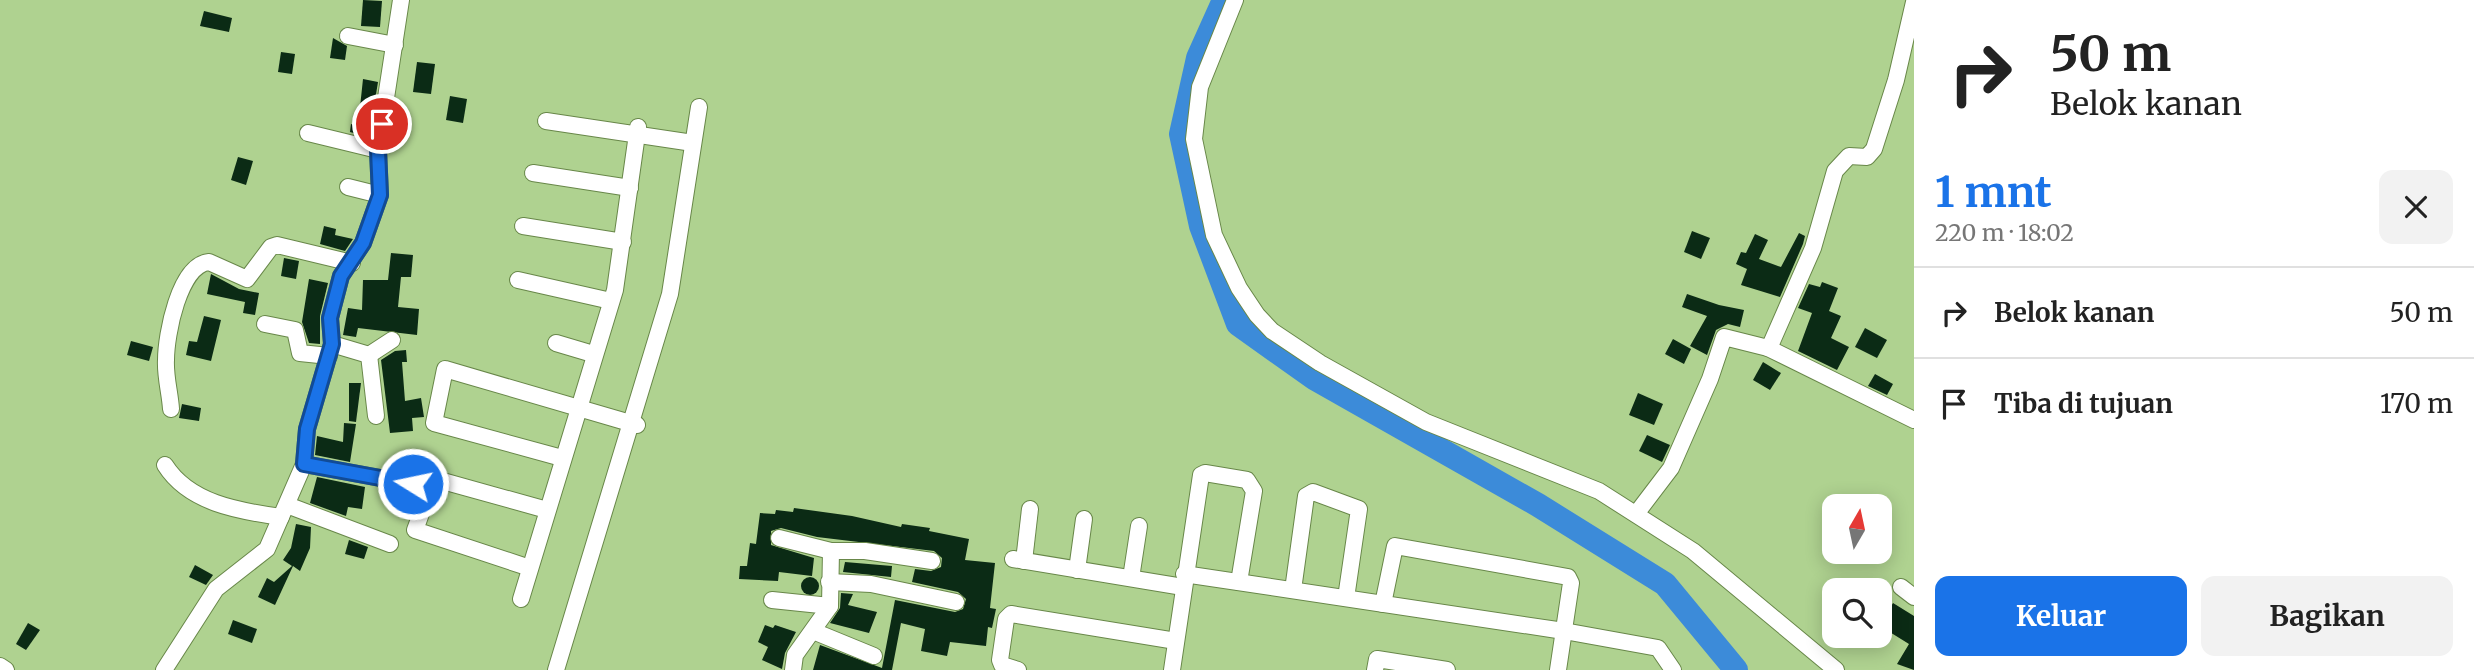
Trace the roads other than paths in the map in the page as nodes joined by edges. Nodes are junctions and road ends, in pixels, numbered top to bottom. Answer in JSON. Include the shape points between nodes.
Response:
{"nodes":[{"id":1,"x":401,"y":0,"type":"edge"},
{"id":2,"x":1235,"y":0,"type":"edge"},
{"id":3,"x":1914,"y":2,"type":"edge"},
{"id":4,"x":348,"y":36,"type":"dead end"},
{"id":5,"x":395,"y":45,"type":"junction"},
{"id":6,"x":699,"y":107,"type":"dead end"},
{"id":7,"x":546,"y":121,"type":"dead end"},
{"id":8,"x":637,"y":131,"type":"junction"},
{"id":9,"x":308,"y":133,"type":"dead end"},
{"id":10,"x":693,"y":143,"type":"junction"},
{"id":11,"x":378,"y":150,"type":"junction"},
{"id":12,"x":533,"y":173,"type":"dead end"},
{"id":13,"x":348,"y":187,"type":"dead end"},
{"id":14,"x":630,"y":188,"type":"junction"},
{"id":15,"x":380,"y":195,"type":"junction"},
{"id":16,"x":523,"y":226,"type":"dead end"},
{"id":17,"x":623,"y":242,"type":"junction"},
{"id":18,"x":352,"y":263,"type":"junction"},
{"id":19,"x":518,"y":280,"type":"dead end"},
{"id":20,"x":611,"y":301,"type":"junction"},
{"id":21,"x":265,"y":324,"type":"dead end"},
{"id":22,"x":392,"y":340,"type":"dead end"},
{"id":23,"x":556,"y":343,"type":"dead end"},
{"id":24,"x":1768,"y":348,"type":"junction"},
{"id":25,"x":330,"y":350,"type":"junction"},
{"id":26,"x":593,"y":354,"type":"junction"},
{"id":27,"x":369,"y":355,"type":"junction"},
{"id":28,"x":578,"y":406,"type":"junction"},
{"id":29,"x":172,"y":409,"type":"dead end"},
{"id":30,"x":376,"y":416,"type":"dead end"},
{"id":31,"x":1914,"y":420,"type":"edge"},
{"id":32,"x":635,"y":424,"type":"junction"},
{"id":33,"x":562,"y":457,"type":"junction"},
{"id":34,"x":165,"y":464,"type":"dead end"},
{"id":35,"x":304,"y":464,"type":"junction"},
{"id":36,"x":413,"y":484,"type":"dead end"},
{"id":37,"x":1030,"y":509,"type":"dead end"},
{"id":38,"x":547,"y":510,"type":"junction"},
{"id":39,"x":284,"y":511,"type":"junction"},
{"id":40,"x":1636,"y":514,"type":"junction"},
{"id":41,"x":1084,"y":519,"type":"dead end"},
{"id":42,"x":1139,"y":526,"type":"dead end"},
{"id":43,"x":779,"y":538,"type":"dead end"},
{"id":44,"x":390,"y":544,"type":"dead end"},
{"id":45,"x":831,"y":551,"type":"junction"},
{"id":46,"x":932,"y":561,"type":"dead end"},
{"id":47,"x":530,"y":568,"type":"junction"},
{"id":48,"x":1077,"y":570,"type":"junction"},
{"id":49,"x":1131,"y":578,"type":"junction"},
{"id":50,"x":1183,"y":580,"type":"junction"},
{"id":51,"x":829,"y":582,"type":"junction"},
{"id":52,"x":1239,"y":582,"type":"junction"},
{"id":53,"x":1293,"y":590,"type":"junction"},
{"id":54,"x":1346,"y":598,"type":"junction"},
{"id":55,"x":521,"y":599,"type":"dead end"},
{"id":56,"x":772,"y":600,"type":"dead end"},
{"id":57,"x":956,"y":602,"type":"dead end"},
{"id":58,"x":1383,"y":604,"type":"junction"},
{"id":59,"x":830,"y":607,"type":"junction"},
{"id":60,"x":813,"y":631,"type":"junction"},
{"id":61,"x":1564,"y":631,"type":"junction"},
{"id":62,"x":1175,"y":641,"type":"junction"},
{"id":63,"x":874,"y":656,"type":"dead end"},
{"id":64,"x":0,"y":666,"type":"edge"},
{"id":65,"x":6,"y":670,"type":"edge"},
{"id":66,"x":164,"y":670,"type":"edge"},
{"id":67,"x":556,"y":670,"type":"edge"},
{"id":68,"x":793,"y":670,"type":"edge"},
{"id":69,"x":1018,"y":670,"type":"edge"},
{"id":70,"x":1172,"y":670,"type":"edge"},
{"id":71,"x":1375,"y":670,"type":"edge"},
{"id":72,"x":1447,"y":670,"type":"edge"},
{"id":73,"x":1558,"y":670,"type":"edge"},
{"id":74,"x":1673,"y":670,"type":"edge"},
{"id":75,"x":1836,"y":670,"type":"edge"}],
"edges":[{"from":1,"to":5,"type":"street"},
{"from":2,"to":40,"type":"street","via":[[1200,87],[1194,139],[1214,234],[1257,315],[1272,331],[1321,363],[1426,422],[1599,491]]},
{"from":3,"to":24,"type":"street","via":[[1874,149],[1867,157],[1849,156],[1835,171],[1813,248]]},
{"from":4,"to":5,"type":"street"},
{"from":5,"to":11,"type":"street"},
{"from":6,"to":10,"type":"street"},
{"from":7,"to":8,"type":"street"},
{"from":8,"to":10,"type":"street"},
{"from":8,"to":14,"type":"street"},
{"from":9,"to":11,"type":"street"},
{"from":10,"to":32,"type":"street","via":[[670,294]]},
{"from":11,"to":15,"type":"street"},
{"from":12,"to":14,"type":"street"},
{"from":13,"to":15,"type":"street"},
{"from":14,"to":17,"type":"street"},
{"from":15,"to":18,"type":"street"},
{"from":16,"to":17,"type":"street"},
{"from":17,"to":20,"type":"street"},
{"from":18,"to":25,"type":"street","via":[[341,276]]},
{"from":18,"to":29,"type":"street","via":[[277,245],[247,279],[209,262],[196,266],[184,282],[169,332],[166,360]]},
{"from":19,"to":20,"type":"street"},
{"from":20,"to":26,"type":"street"},
{"from":21,"to":25,"type":"street","via":[[297,332],[300,353]]},
{"from":22,"to":27,"type":"street"},
{"from":23,"to":26,"type":"street"},
{"from":24,"to":31,"type":"street"},
{"from":24,"to":40,"type":"street","via":[[1724,337],[1671,468]]},
{"from":25,"to":27,"type":"street"},
{"from":25,"to":35,"type":"street","via":[[307,429]]},
{"from":26,"to":28,"type":"street"},
{"from":27,"to":30,"type":"street"},
{"from":28,"to":32,"type":"street"},
{"from":28,"to":33,"type":"street"},
{"from":28,"to":33,"type":"street","via":[[445,369],[434,423]]},
{"from":32,"to":67,"type":"street"},
{"from":33,"to":38,"type":"street"},
{"from":34,"to":39,"type":"street","via":[[181,486],[210,501]]},
{"from":35,"to":36,"type":"street"},
{"from":35,"to":39,"type":"street"},
{"from":37,"to":48,"type":"street","via":[[1019,560]]},
{"from":38,"to":47,"type":"street"},
{"from":38,"to":47,"type":"street","via":[[439,480],[433,481],[415,530]]},
{"from":39,"to":44,"type":"street"},
{"from":39,"to":66,"type":"street","via":[[264,554],[216,589]]},
{"from":40,"to":75,"type":"street","via":[[1693,551]]},
{"from":41,"to":48,"type":"street"},
{"from":42,"to":49,"type":"street"},
{"from":43,"to":45,"type":"street"},
{"from":45,"to":46,"type":"street"},
{"from":45,"to":51,"type":"street"},
{"from":47,"to":55,"type":"street"},
{"from":48,"to":49,"type":"street"},
{"from":49,"to":50,"type":"street"},
{"from":50,"to":52,"type":"street"},
{"from":50,"to":52,"type":"street","via":[[1201,475],[1205,473],[1247,480],[1254,491]]},
{"from":50,"to":62,"type":"street"},
{"from":51,"to":57,"type":"street","via":[[871,584]]},
{"from":51,"to":59,"type":"street"},
{"from":52,"to":53,"type":"street"},
{"from":53,"to":54,"type":"street"},
{"from":53,"to":54,"type":"street","via":[[1306,496],[1313,492],[1359,509]]},
{"from":54,"to":58,"type":"street"},
{"from":56,"to":59,"type":"street"},
{"from":58,"to":61,"type":"street"},
{"from":58,"to":61,"type":"street","via":[[1395,546],[1568,576]]},
{"from":59,"to":60,"type":"street"},
{"from":60,"to":63,"type":"street"},
{"from":60,"to":68,"type":"street","via":[[795,655]]},
{"from":61,"to":73,"type":"street"},
{"from":61,"to":74,"type":"street","via":[[1658,648]]},
{"from":62,"to":69,"type":"street","via":[[1011,614],[1006,619],[1000,660]]},
{"from":62,"to":70,"type":"street"},
{"from":64,"to":65,"type":"street"},
{"from":71,"to":72,"type":"street","via":[[1377,659]]}]}
